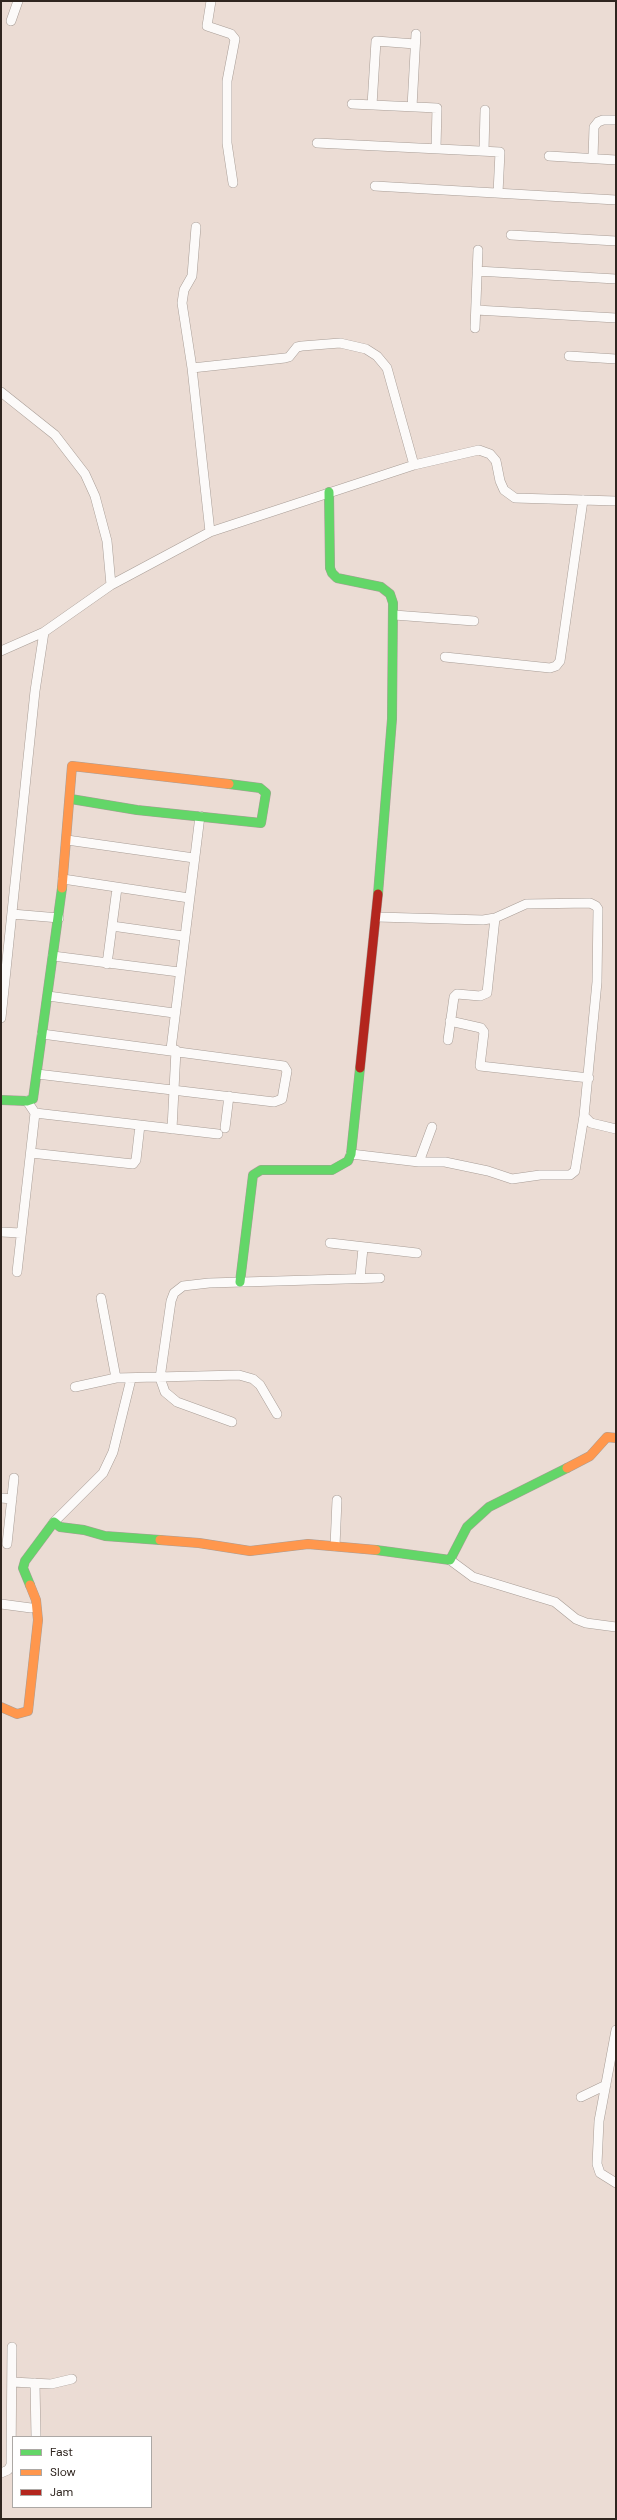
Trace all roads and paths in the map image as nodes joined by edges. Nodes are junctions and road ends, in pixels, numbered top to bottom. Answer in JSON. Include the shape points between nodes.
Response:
{"nodes":[{"id":1,"x":18,"y":1,"type":"edge"},
{"id":2,"x":211,"y":1,"type":"edge"},
{"id":3,"x":11,"y":21,"type":"dead end"},
{"id":4,"x":416,"y":34,"type":"dead end"},
{"id":5,"x":415,"y":44,"type":"junction"},
{"id":6,"x":352,"y":104,"type":"dead end"},
{"id":7,"x":372,"y":105,"type":"junction"},
{"id":8,"x":412,"y":107,"type":"junction"},
{"id":9,"x":485,"y":110,"type":"dead end"},
{"id":10,"x":616,"y":120,"type":"edge"},
{"id":11,"x":318,"y":142,"type":"dead end"},
{"id":12,"x":436,"y":148,"type":"junction"},
{"id":13,"x":484,"y":151,"type":"junction"},
{"id":14,"x":549,"y":156,"type":"dead end"},
{"id":15,"x":593,"y":158,"type":"junction"},
{"id":16,"x":616,"y":160,"type":"edge"},
{"id":17,"x":233,"y":182,"type":"dead end"},
{"id":18,"x":375,"y":186,"type":"dead end"},
{"id":19,"x":498,"y":193,"type":"junction"},
{"id":20,"x":616,"y":200,"type":"edge"},
{"id":21,"x":196,"y":227,"type":"dead end"},
{"id":22,"x":511,"y":235,"type":"dead end"},
{"id":23,"x":616,"y":241,"type":"edge"},
{"id":24,"x":478,"y":250,"type":"dead end"},
{"id":25,"x":477,"y":271,"type":"junction"},
{"id":26,"x":616,"y":279,"type":"edge"},
{"id":27,"x":476,"y":310,"type":"junction"},
{"id":28,"x":616,"y":318,"type":"edge"},
{"id":29,"x":475,"y":328,"type":"dead end"},
{"id":30,"x":569,"y":356,"type":"dead end"},
{"id":31,"x":616,"y":359,"type":"edge"},
{"id":32,"x":192,"y":368,"type":"junction"},
{"id":33,"x":1,"y":392,"type":"edge"},
{"id":34,"x":414,"y":465,"type":"junction"},
{"id":35,"x":329,"y":492,"type":"junction"},
{"id":36,"x":583,"y":500,"type":"junction"},
{"id":37,"x":616,"y":501,"type":"edge"},
{"id":38,"x":210,"y":532,"type":"junction"},
{"id":39,"x":111,"y":585,"type":"junction"},
{"id":40,"x":394,"y":615,"type":"junction"},
{"id":41,"x":474,"y":621,"type":"dead end"},
{"id":42,"x":44,"y":632,"type":"junction"},
{"id":43,"x":1,"y":651,"type":"edge"},
{"id":44,"x":445,"y":657,"type":"dead end"},
{"id":45,"x":71,"y":799,"type":"junction"},
{"id":46,"x":200,"y":816,"type":"junction"},
{"id":47,"x":67,"y":840,"type":"junction"},
{"id":48,"x":194,"y":858,"type":"junction"},
{"id":49,"x":63,"y":879,"type":"junction"},
{"id":50,"x":117,"y":888,"type":"junction"},
{"id":51,"x":189,"y":898,"type":"junction"},
{"id":52,"x":12,"y":914,"type":"junction"},
{"id":53,"x":377,"y":917,"type":"junction"},
{"id":54,"x":59,"y":918,"type":"junction"},
{"id":55,"x":495,"y":918,"type":"junction"},
{"id":56,"x":112,"y":926,"type":"junction"},
{"id":57,"x":183,"y":936,"type":"junction"},
{"id":58,"x":54,"y":956,"type":"junction"},
{"id":59,"x":107,"y":964,"type":"junction"},
{"id":60,"x":179,"y":972,"type":"junction"},
{"id":61,"x":48,"y":996,"type":"junction"},
{"id":62,"x":174,"y":1013,"type":"junction"},
{"id":63,"x":1,"y":1018,"type":"edge"},
{"id":64,"x":450,"y":1022,"type":"junction"},
{"id":65,"x":42,"y":1034,"type":"junction"},
{"id":66,"x":448,"y":1040,"type":"dead end"},
{"id":67,"x":173,"y":1050,"type":"junction"},
{"id":68,"x":36,"y":1074,"type":"junction"},
{"id":69,"x":589,"y":1078,"type":"junction"},
{"id":70,"x":173,"y":1090,"type":"junction"},
{"id":71,"x":229,"y":1096,"type":"junction"},
{"id":72,"x":1,"y":1100,"type":"edge"},
{"id":73,"x":27,"y":1101,"type":"junction"},
{"id":74,"x":35,"y":1113,"type":"junction"},
{"id":75,"x":584,"y":1116,"type":"junction"},
{"id":76,"x":140,"y":1125,"type":"junction"},
{"id":77,"x":432,"y":1127,"type":"dead end"},
{"id":78,"x":172,"y":1129,"type":"junction"},
{"id":79,"x":616,"y":1129,"type":"edge"},
{"id":80,"x":31,"y":1153,"type":"junction"},
{"id":81,"x":351,"y":1154,"type":"junction"},
{"id":82,"x":418,"y":1162,"type":"junction"},
{"id":83,"x":1,"y":1232,"type":"edge"},
{"id":84,"x":21,"y":1234,"type":"junction"},
{"id":85,"x":330,"y":1243,"type":"dead end"},
{"id":86,"x":363,"y":1248,"type":"junction"},
{"id":87,"x":417,"y":1253,"type":"dead end"},
{"id":88,"x":17,"y":1272,"type":"dead end"},
{"id":89,"x":360,"y":1278,"type":"junction"},
{"id":90,"x":380,"y":1278,"type":"dead end"},
{"id":91,"x":240,"y":1282,"type":"junction"},
{"id":92,"x":101,"y":1298,"type":"dead end"},
{"id":93,"x":116,"y":1378,"type":"junction"},
{"id":94,"x":160,"y":1378,"type":"junction"},
{"id":95,"x":131,"y":1379,"type":"junction"},
{"id":96,"x":75,"y":1388,"type":"dead end"},
{"id":97,"x":277,"y":1414,"type":"dead end"},
{"id":98,"x":232,"y":1422,"type":"dead end"},
{"id":99,"x":616,"y":1438,"type":"edge"},
{"id":100,"x":14,"y":1478,"type":"dead end"},
{"id":101,"x":1,"y":1498,"type":"edge"},
{"id":102,"x":12,"y":1498,"type":"junction"},
{"id":103,"x":337,"y":1500,"type":"dead end"},
{"id":104,"x":54,"y":1522,"type":"junction"},
{"id":105,"x":7,"y":1544,"type":"dead end"},
{"id":106,"x":335,"y":1546,"type":"junction"},
{"id":107,"x":450,"y":1560,"type":"junction"},
{"id":108,"x":1,"y":1604,"type":"edge"},
{"id":109,"x":31,"y":1608,"type":"dead end"},
{"id":110,"x":616,"y":1627,"type":"edge"},
{"id":111,"x":1,"y":1707,"type":"edge"},
{"id":112,"x":616,"y":2030,"type":"edge"},
{"id":113,"x":606,"y":2085,"type":"junction"},
{"id":114,"x":581,"y":2097,"type":"dead end"},
{"id":115,"x":616,"y":2183,"type":"edge"},
{"id":116,"x":12,"y":2347,"type":"dead end"},
{"id":117,"x":72,"y":2379,"type":"dead end"},
{"id":118,"x":12,"y":2382,"type":"junction"},
{"id":119,"x":35,"y":2383,"type":"junction"},
{"id":120,"x":36,"y":2436,"type":"edge"},
{"id":121,"x":1,"y":2473,"type":"edge"}],
"edges":[{"from":1,"to":3,"type":"street"},
{"from":2,"to":17,"type":"street","via":[[207,26],[231,34],[235,39],[226,81],[227,143]]},
{"from":4,"to":5,"type":"street"},
{"from":5,"to":7,"type":"street","via":[[376,41]]},
{"from":5,"to":8,"type":"street"},
{"from":6,"to":7,"type":"street"},
{"from":7,"to":8,"type":"street"},
{"from":8,"to":12,"type":"street","via":[[437,108]]},
{"from":9,"to":13,"type":"street"},
{"from":10,"to":15,"type":"street","via":[[603,120],[594,127]]},
{"from":11,"to":12,"type":"street"},
{"from":12,"to":13,"type":"street"},
{"from":13,"to":19,"type":"street","via":[[500,152]]},
{"from":14,"to":15,"type":"street"},
{"from":15,"to":16,"type":"street"},
{"from":18,"to":19,"type":"street"},
{"from":19,"to":20,"type":"street"},
{"from":21,"to":32,"type":"street","via":[[192,276],[184,290],[182,303]]},
{"from":22,"to":23,"type":"street"},
{"from":24,"to":25,"type":"street"},
{"from":25,"to":26,"type":"street"},
{"from":25,"to":27,"type":"street"},
{"from":27,"to":28,"type":"street"},
{"from":27,"to":29,"type":"street"},
{"from":30,"to":31,"type":"street"},
{"from":32,"to":34,"type":"street","via":[[285,358],[297,347],[302,346],[340,343],[366,349],[377,356],[387,368]]},
{"from":32,"to":38,"type":"street"},
{"from":33,"to":39,"type":"street","via":[[55,435],[86,474],[95,496],[106,541]]},
{"from":34,"to":35,"type":"street"},
{"from":34,"to":36,"type":"street","via":[[479,450],[485,451],[496,462],[500,480],[510,496],[521,499]]},
{"from":35,"to":38,"type":"street"},
{"from":35,"to":40,"type":"street","via":[[332,573],[337,578],[381,587],[390,594],[394,602]]},
{"from":36,"to":37,"type":"street"},
{"from":36,"to":44,"type":"street","via":[[560,661],[556,666],[550,668]]},
{"from":38,"to":39,"type":"street"},
{"from":39,"to":42,"type":"street"},
{"from":40,"to":41,"type":"street"},
{"from":40,"to":53,"type":"street","via":[[392,719]]},
{"from":42,"to":43,"type":"street"},
{"from":42,"to":52,"type":"street"},
{"from":45,"to":46,"type":"street","via":[[137,810]]},
{"from":45,"to":46,"type":"street","via":[[72,766],[260,788],[266,793],[262,822]]},
{"from":45,"to":47,"type":"street"},
{"from":46,"to":48,"type":"street"},
{"from":47,"to":48,"type":"street"},
{"from":47,"to":49,"type":"street"},
{"from":48,"to":51,"type":"street"},
{"from":49,"to":50,"type":"street"},
{"from":49,"to":54,"type":"street"},
{"from":50,"to":51,"type":"street"},
{"from":50,"to":56,"type":"street"},
{"from":51,"to":57,"type":"street"},
{"from":52,"to":54,"type":"street"},
{"from":52,"to":63,"type":"street"},
{"from":53,"to":55,"type":"street","via":[[435,920]]},
{"from":53,"to":81,"type":"street"},
{"from":54,"to":58,"type":"street"},
{"from":55,"to":64,"type":"street","via":[[487,993],[480,996],[454,996]]},
{"from":55,"to":69,"type":"street","via":[[526,904],[590,903],[598,909],[597,982]]},
{"from":56,"to":57,"type":"street"},
{"from":56,"to":59,"type":"street"},
{"from":57,"to":60,"type":"street"},
{"from":58,"to":59,"type":"street"},
{"from":58,"to":61,"type":"street"},
{"from":59,"to":60,"type":"street"},
{"from":60,"to":62,"type":"street"},
{"from":61,"to":62,"type":"street"},
{"from":61,"to":65,"type":"street"},
{"from":62,"to":67,"type":"street"},
{"from":64,"to":66,"type":"street"},
{"from":64,"to":69,"type":"street","via":[[481,1028],[484,1032],[480,1066]]},
{"from":65,"to":67,"type":"street"},
{"from":65,"to":68,"type":"street"},
{"from":67,"to":70,"type":"street"},
{"from":67,"to":71,"type":"street","via":[[286,1068],[280,1102]]},
{"from":68,"to":70,"type":"street"},
{"from":68,"to":73,"type":"street","via":[[33,1099]]},
{"from":69,"to":75,"type":"street"},
{"from":70,"to":71,"type":"street"},
{"from":70,"to":78,"type":"street"},
{"from":71,"to":78,"type":"street","via":[[222,1131]]},
{"from":72,"to":73,"type":"street"},
{"from":73,"to":74,"type":"street"},
{"from":74,"to":76,"type":"street"},
{"from":74,"to":80,"type":"street"},
{"from":75,"to":79,"type":"street","via":[[591,1123]]},
{"from":75,"to":82,"type":"street","via":[[573,1175],[540,1175],[512,1179],[445,1162]]},
{"from":76,"to":78,"type":"street"},
{"from":76,"to":80,"type":"street","via":[[136,1160],[133,1164]]},
{"from":77,"to":82,"type":"street"},
{"from":80,"to":84,"type":"street"},
{"from":81,"to":82,"type":"street"},
{"from":81,"to":91,"type":"street","via":[[348,1161],[332,1170],[261,1170],[254,1175],[247,1213]]},
{"from":83,"to":84,"type":"street"},
{"from":84,"to":88,"type":"street"},
{"from":85,"to":86,"type":"street"},
{"from":86,"to":87,"type":"street"},
{"from":86,"to":89,"type":"street"},
{"from":89,"to":90,"type":"street"},
{"from":89,"to":91,"type":"street"},
{"from":91,"to":94,"type":"street","via":[[182,1286],[174,1293]]},
{"from":92,"to":93,"type":"street"},
{"from":93,"to":95,"type":"street"},
{"from":93,"to":96,"type":"street"},
{"from":94,"to":95,"type":"street"},
{"from":94,"to":97,"type":"street","via":[[223,1373],[247,1376],[260,1385]]},
{"from":94,"to":98,"type":"street","via":[[165,1392],[172,1399]]},
{"from":95,"to":104,"type":"street","via":[[113,1452],[103,1473]]},
{"from":99,"to":107,"type":"street","via":[[607,1437],[590,1456],[489,1507],[467,1527]]},
{"from":100,"to":102,"type":"street"},
{"from":101,"to":102,"type":"street"},
{"from":102,"to":105,"type":"street"},
{"from":103,"to":106,"type":"street"},
{"from":104,"to":106,"type":"street","via":[[60,1527],[112,1536],[199,1543],[250,1551],[297,1544]]},
{"from":104,"to":111,"type":"street","via":[[25,1561],[23,1568],[36,1600],[38,1620],[28,1711],[17,1714]]},
{"from":106,"to":107,"type":"street"},
{"from":107,"to":110,"type":"street","via":[[473,1577],[555,1602],[576,1619]]},
{"from":108,"to":109,"type":"street"},
{"from":112,"to":113,"type":"street"},
{"from":113,"to":114,"type":"street"},
{"from":113,"to":115,"type":"street","via":[[599,2121],[597,2164],[600,2174]]},
{"from":116,"to":118,"type":"street"},
{"from":117,"to":119,"type":"street","via":[[51,2384]]},
{"from":118,"to":119,"type":"street"},
{"from":118,"to":121,"type":"street","via":[[11,2465],[8,2470]]},
{"from":119,"to":120,"type":"street"}]}
